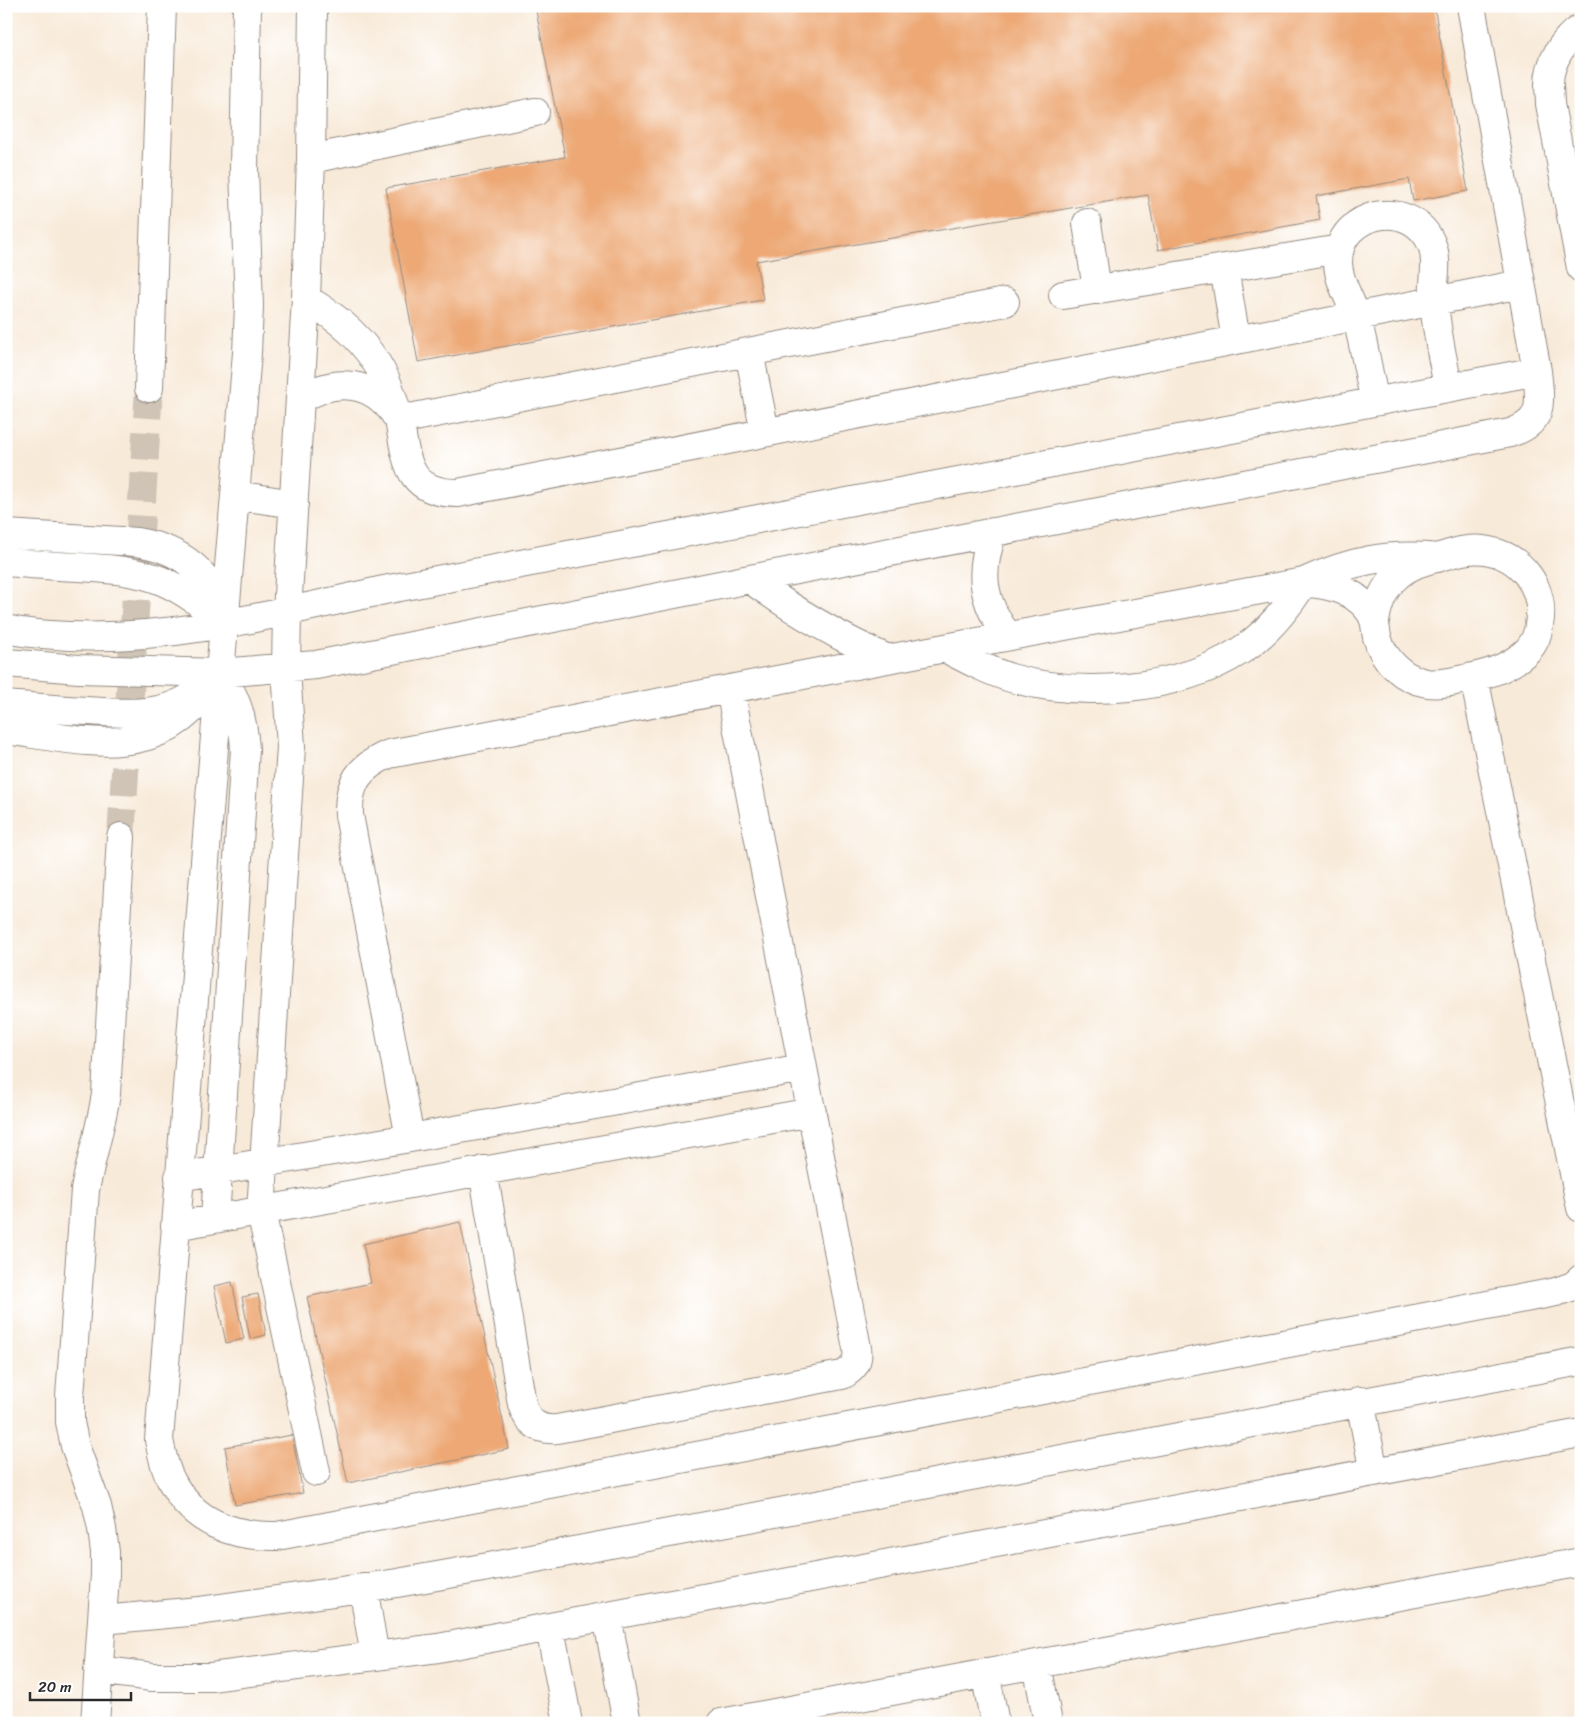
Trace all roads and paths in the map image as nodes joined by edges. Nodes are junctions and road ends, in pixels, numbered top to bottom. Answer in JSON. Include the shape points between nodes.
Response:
{"nodes":[{"id":1,"x":162,"y":6,"type":"edge"},
{"id":2,"x":247,"y":6,"type":"edge"},
{"id":3,"x":313,"y":6,"type":"edge"},
{"id":4,"x":1471,"y":6,"type":"edge"},
{"id":5,"x":1575,"y":44,"type":"edge"},
{"id":6,"x":535,"y":112,"type":"dead end"},
{"id":7,"x":311,"y":159,"type":"junction"},
{"id":8,"x":1087,"y":223,"type":"dead end"},
{"id":9,"x":1340,"y":249,"type":"junction"},
{"id":10,"x":1224,"y":268,"type":"junction"},
{"id":11,"x":1581,"y":268,"type":"edge"},
{"id":12,"x":1521,"y":284,"type":"junction"},
{"id":13,"x":1098,"y":290,"type":"junction"},
{"id":14,"x":1063,"y":295,"type":"dead end"},
{"id":15,"x":306,"y":299,"type":"junction"},
{"id":16,"x":1433,"y":300,"type":"junction"},
{"id":17,"x":1005,"y":302,"type":"dead end"},
{"id":18,"x":1356,"y":316,"type":"junction"},
{"id":19,"x":1236,"y":340,"type":"junction"},
{"id":20,"x":749,"y":352,"type":"junction"},
{"id":21,"x":1536,"y":371,"type":"junction"},
{"id":22,"x":150,"y":388,"type":"tunnel mouth"},
{"id":23,"x":1448,"y":388,"type":"junction"},
{"id":24,"x":300,"y":400,"type":"junction"},
{"id":25,"x":1374,"y":401,"type":"junction"},
{"id":26,"x":398,"y":420,"type":"junction"},
{"id":27,"x":764,"y":432,"type":"junction"},
{"id":28,"x":235,"y":495,"type":"junction"},
{"id":29,"x":294,"y":504,"type":"junction"},
{"id":30,"x":993,"y":532,"type":"junction"},
{"id":31,"x":6,"y":534,"type":"edge"},
{"id":32,"x":1438,"y":558,"type":"junction"},
{"id":33,"x":6,"y":562,"type":"edge"},
{"id":34,"x":750,"y":578,"type":"junction"},
{"id":35,"x":1304,"y":582,"type":"junction"},
{"id":36,"x":287,"y":612,"type":"junction"},
{"id":37,"x":1376,"y":621,"type":"junction"},
{"id":38,"x":225,"y":624,"type":"junction"},
{"id":39,"x":6,"y":629,"type":"edge"},
{"id":40,"x":1008,"y":636,"type":"junction"},
{"id":41,"x":945,"y":648,"type":"junction"},
{"id":42,"x":888,"y":659,"type":"junction"},
{"id":43,"x":6,"y":663,"type":"edge"},
{"id":44,"x":286,"y":669,"type":"junction"},
{"id":45,"x":220,"y":673,"type":"junction"},
{"id":46,"x":1474,"y":677,"type":"junction"},
{"id":47,"x":730,"y":689,"type":"junction"},
{"id":48,"x":6,"y":705,"type":"edge"},
{"id":49,"x":6,"y":730,"type":"edge"},
{"id":50,"x":121,"y":837,"type":"tunnel mouth"},
{"id":51,"x":803,"y":1068,"type":"junction"},
{"id":52,"x":812,"y":1112,"type":"junction"},
{"id":53,"x":410,"y":1138,"type":"junction"},
{"id":54,"x":263,"y":1163,"type":"junction"},
{"id":55,"x":483,"y":1170,"type":"junction"},
{"id":56,"x":218,"y":1171,"type":"junction"},
{"id":57,"x":179,"y":1177,"type":"junction"},
{"id":58,"x":1581,"y":1208,"type":"edge"},
{"id":59,"x":261,"y":1211,"type":"junction"},
{"id":60,"x":215,"y":1219,"type":"junction"},
{"id":61,"x":175,"y":1226,"type":"junction"},
{"id":62,"x":1581,"y":1280,"type":"edge"},
{"id":63,"x":1581,"y":1361,"type":"edge"},
{"id":64,"x":1360,"y":1402,"type":"junction"},
{"id":65,"x":1581,"y":1433,"type":"edge"},
{"id":66,"x":316,"y":1472,"type":"dead end"},
{"id":67,"x":1374,"y":1472,"type":"junction"},
{"id":68,"x":1581,"y":1562,"type":"edge"},
{"id":69,"x":363,"y":1587,"type":"junction"},
{"id":70,"x":607,"y":1616,"type":"junction"},
{"id":71,"x":102,"y":1620,"type":"junction"},
{"id":72,"x":550,"y":1628,"type":"junction"},
{"id":73,"x":375,"y":1656,"type":"junction"},
{"id":74,"x":1037,"y":1664,"type":"junction"},
{"id":75,"x":98,"y":1670,"type":"junction"},
{"id":76,"x":986,"y":1674,"type":"junction"},
{"id":77,"x":95,"y":1723,"type":"edge"},
{"id":78,"x":568,"y":1723,"type":"edge"},
{"id":79,"x":627,"y":1723,"type":"edge"},
{"id":80,"x":721,"y":1723,"type":"edge"},
{"id":81,"x":995,"y":1723,"type":"edge"},
{"id":82,"x":1048,"y":1723,"type":"edge"}],
"edges":[{"from":1,"to":22,"type":"street"},
{"from":2,"to":28,"type":"street","via":[[244,170],[249,306]]},
{"from":3,"to":7,"type":"street"},
{"from":4,"to":12,"type":"street"},
{"from":5,"to":11,"type":"street","via":[[1553,63],[1549,83],[1550,104]]},
{"from":6,"to":7,"type":"street"},
{"from":7,"to":15,"type":"street"},
{"from":8,"to":13,"type":"street"},
{"from":9,"to":10,"type":"street"},
{"from":9,"to":16,"type":"street","via":[[1354,226],[1365,219],[1391,214],[1410,220],[1425,233],[1432,245],[1435,257]]},
{"from":9,"to":18,"type":"street","via":[[1340,275]]},
{"from":10,"to":13,"type":"street"},
{"from":10,"to":19,"type":"street"},
{"from":12,"to":16,"type":"street"},
{"from":12,"to":21,"type":"street"},
{"from":13,"to":14,"type":"street"},
{"from":15,"to":24,"type":"street"},
{"from":15,"to":26,"type":"street","via":[[343,324],[373,357],[393,398]]},
{"from":16,"to":18,"type":"street"},
{"from":16,"to":23,"type":"street"},
{"from":17,"to":20,"type":"street"},
{"from":18,"to":19,"type":"street"},
{"from":18,"to":25,"type":"street"},
{"from":19,"to":27,"type":"street"},
{"from":20,"to":26,"type":"street"},
{"from":20,"to":27,"type":"street"},
{"from":21,"to":23,"type":"street"},
{"from":21,"to":30,"type":"street","via":[[1539,409],[1533,421],[1510,433]]},
{"from":23,"to":25,"type":"street"},
{"from":24,"to":26,"type":"street","via":[[325,387],[354,386],[380,398]]},
{"from":24,"to":29,"type":"street"},
{"from":25,"to":36,"type":"street","via":[[384,590]]},
{"from":26,"to":27,"type":"street","via":[[407,464],[413,474],[422,484],[446,493]]},
{"from":28,"to":29,"type":"street"},
{"from":28,"to":38,"type":"street"},
{"from":29,"to":36,"type":"street"},
{"from":30,"to":34,"type":"street"},
{"from":30,"to":40,"type":"street","via":[[985,559],[984,587],[989,605]]},
{"from":31,"to":38,"type":"street","via":[[156,545],[189,562],[202,574],[221,606]]},
{"from":32,"to":35,"type":"street","via":[[1401,556],[1365,560]]},
{"from":32,"to":37,"type":"street","via":[[1420,562],[1393,579],[1384,591]]},
{"from":32,"to":46,"type":"street","via":[[1466,550],[1498,552],[1524,570],[1534,583],[1539,598],[1538,632],[1530,648],[1516,660]]},
{"from":33,"to":38,"type":"street","via":[[136,573],[184,592]]},
{"from":34,"to":42,"type":"street","via":[[816,624]]},
{"from":34,"to":44,"type":"street","via":[[387,652]]},
{"from":35,"to":37,"type":"street","via":[[1334,586],[1347,592],[1368,609]]},
{"from":35,"to":40,"type":"street"},
{"from":35,"to":41,"type":"street","via":[[1276,620],[1240,651],[1183,677],[1151,683],[1107,689],[1045,686],[1010,678]]},
{"from":36,"to":38,"type":"street"},
{"from":36,"to":44,"type":"street"},
{"from":37,"to":46,"type":"street","via":[[1382,649],[1400,672],[1427,683],[1442,684]]},
{"from":38,"to":39,"type":"street","via":[[166,633],[99,637]]},
{"from":38,"to":45,"type":"street"},
{"from":40,"to":41,"type":"street"},
{"from":41,"to":42,"type":"street"},
{"from":42,"to":47,"type":"street"},
{"from":43,"to":45,"type":"street","via":[[79,669]]},
{"from":44,"to":45,"type":"street"},
{"from":44,"to":54,"type":"street","via":[[291,746]]},
{"from":45,"to":48,"type":"street","via":[[188,699],[150,712],[129,714]]},
{"from":45,"to":49,"type":"street","via":[[209,692],[178,722],[139,739],[97,742]]},
{"from":45,"to":56,"type":"street","via":[[239,709],[246,749]]},
{"from":45,"to":57,"type":"street"},
{"from":46,"to":58,"type":"street"},
{"from":47,"to":51,"type":"street"},
{"from":47,"to":53,"type":"street","via":[[389,754],[365,767],[357,777],[351,789],[349,815]]},
{"from":50,"to":71,"type":"street","via":[[106,1094],[85,1190],[70,1396],[74,1446],[97,1506],[102,1530],[105,1552]]},
{"from":51,"to":52,"type":"street"},
{"from":51,"to":53,"type":"street"},
{"from":52,"to":55,"type":"street"},
{"from":52,"to":55,"type":"street","via":[[857,1348],[853,1368],[842,1375],[557,1428],[541,1428],[524,1412]]},
{"from":53,"to":54,"type":"street"},
{"from":54,"to":56,"type":"street"},
{"from":54,"to":59,"type":"street"},
{"from":55,"to":59,"type":"street"},
{"from":56,"to":57,"type":"street"},
{"from":56,"to":60,"type":"street"},
{"from":57,"to":61,"type":"street"},
{"from":59,"to":60,"type":"street"},
{"from":59,"to":66,"type":"street"},
{"from":60,"to":61,"type":"street"},
{"from":61,"to":62,"type":"street","via":[[159,1440],[163,1460],[170,1480],[197,1513],[234,1532],[255,1536],[277,1536],[1556,1292]]},
{"from":63,"to":64,"type":"street"},
{"from":64,"to":67,"type":"street"},
{"from":64,"to":69,"type":"street","via":[[592,1548]]},
{"from":65,"to":67,"type":"street"},
{"from":67,"to":70,"type":"street"},
{"from":68,"to":74,"type":"street"},
{"from":69,"to":71,"type":"street","via":[[199,1611]]},
{"from":69,"to":73,"type":"street"},
{"from":70,"to":72,"type":"street"},
{"from":70,"to":79,"type":"street"},
{"from":71,"to":75,"type":"street"},
{"from":72,"to":73,"type":"street"},
{"from":72,"to":78,"type":"street"},
{"from":73,"to":75,"type":"street","via":[[211,1677],[152,1677]]},
{"from":74,"to":76,"type":"street"},
{"from":74,"to":82,"type":"street"},
{"from":75,"to":77,"type":"street"},
{"from":76,"to":80,"type":"street"},
{"from":76,"to":81,"type":"street"}]}
